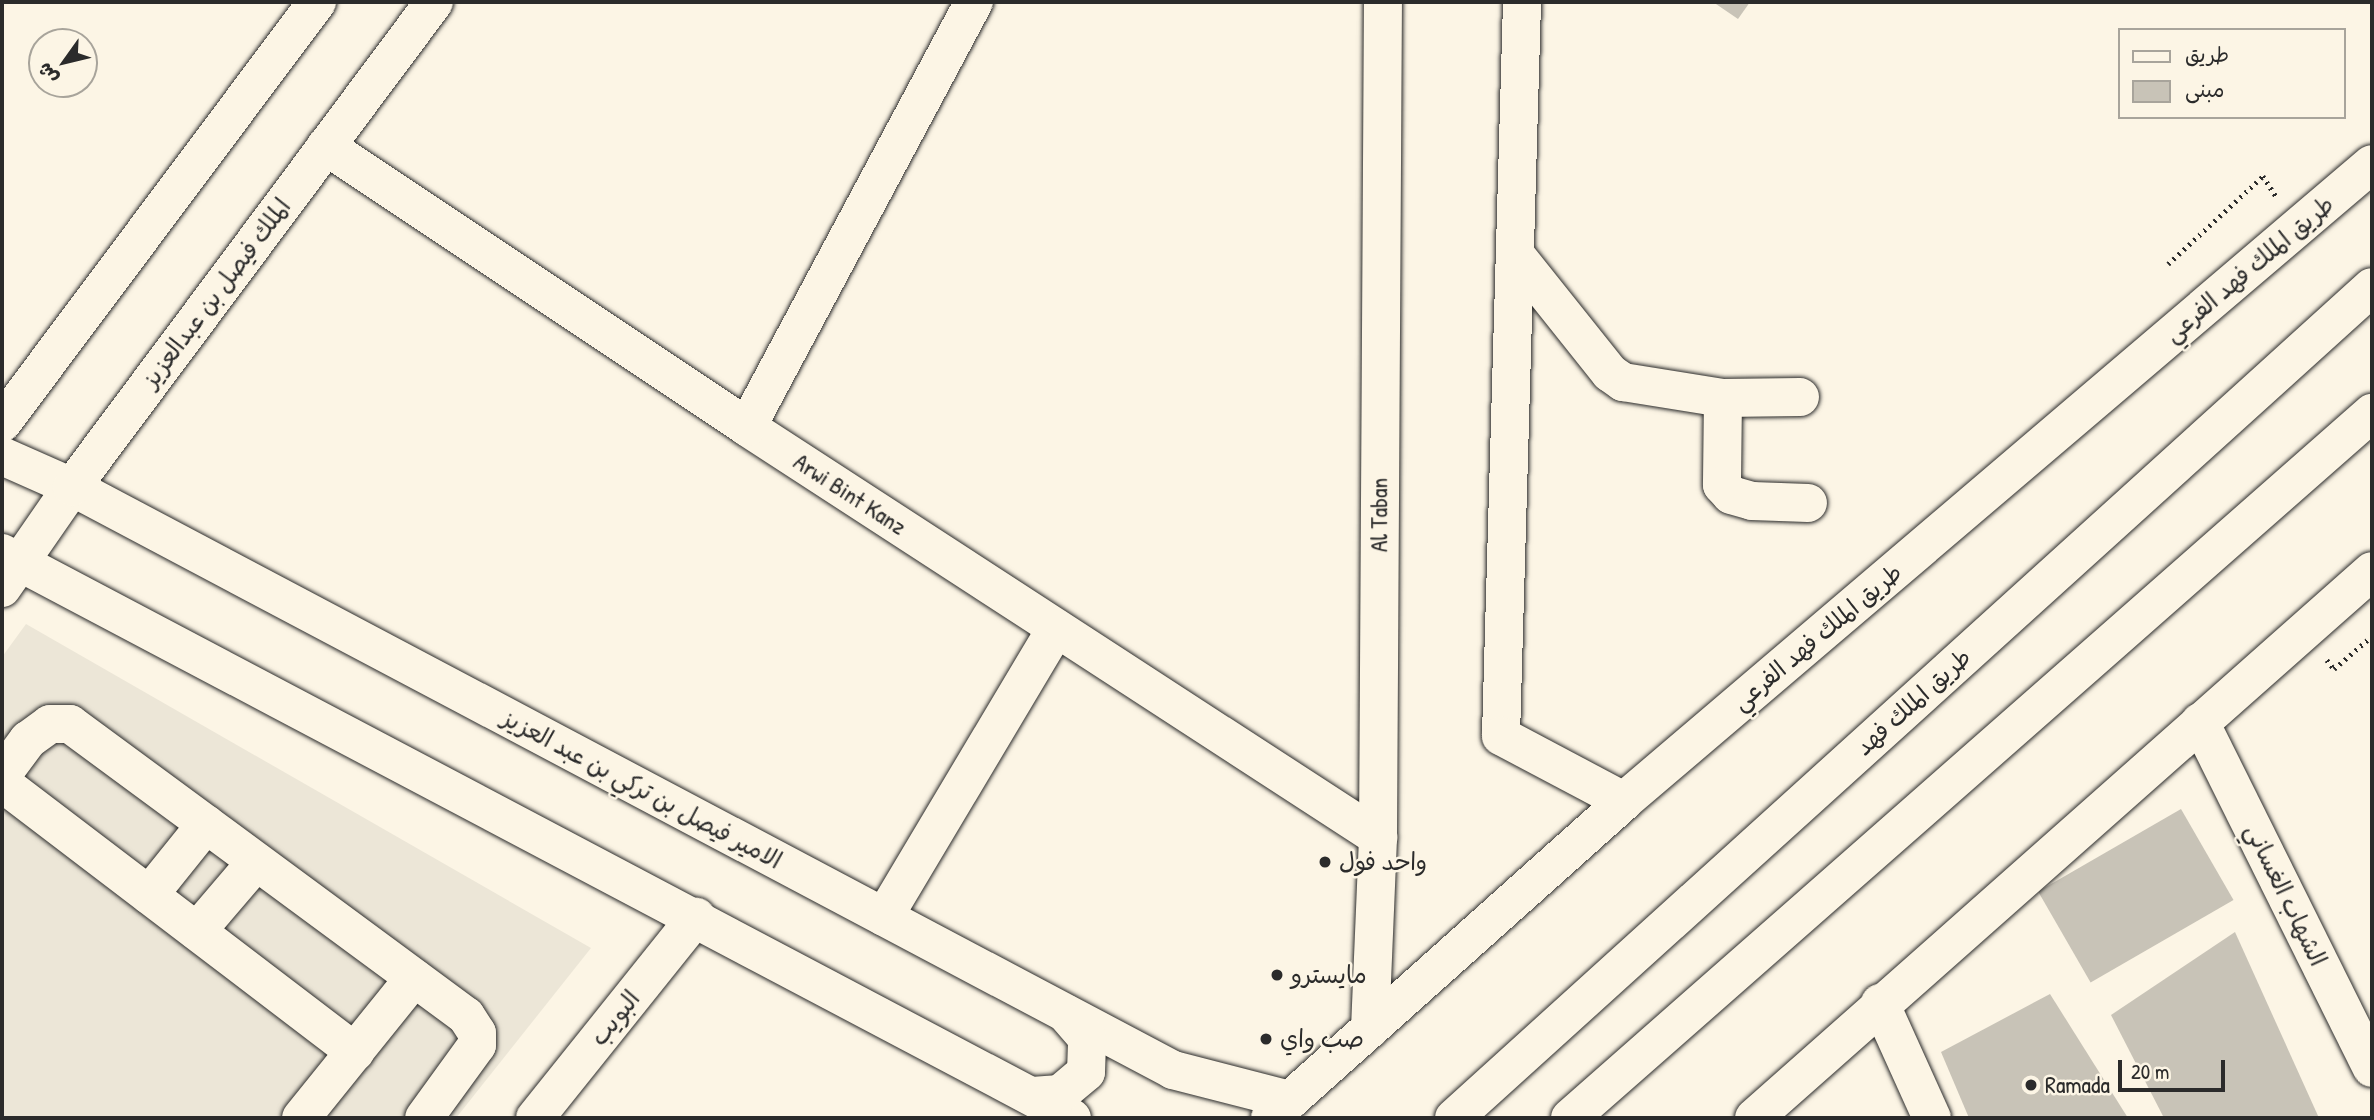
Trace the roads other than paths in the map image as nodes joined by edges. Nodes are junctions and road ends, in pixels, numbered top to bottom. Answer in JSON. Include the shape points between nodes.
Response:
{"nodes":[{"id":1,"x":317,"y":2,"type":"edge"},
{"id":2,"x":434,"y":2,"type":"edge"},
{"id":3,"x":974,"y":2,"type":"edge"},
{"id":4,"x":1382,"y":2,"type":"edge"},
{"id":5,"x":1522,"y":2,"type":"edge"},
{"id":6,"x":326,"y":146,"type":"junction"},
{"id":7,"x":2372,"y":164,"type":"edge"},
{"id":8,"x":1515,"y":254,"type":"junction"},
{"id":9,"x":2372,"y":287,"type":"edge"},
{"id":10,"x":1800,"y":397,"type":"dead end"},
{"id":11,"x":1723,"y":398,"type":"junction"},
{"id":12,"x":2372,"y":413,"type":"edge"},
{"id":13,"x":2,"y":423,"type":"edge"},
{"id":14,"x":747,"y":427,"type":"junction"},
{"id":15,"x":2,"y":456,"type":"edge"},
{"id":16,"x":72,"y":487,"type":"junction"},
{"id":17,"x":1808,"y":503,"type":"dead end"},
{"id":18,"x":8,"y":568,"type":"edge"},
{"id":19,"x":2372,"y":571,"type":"edge"},
{"id":20,"x":1056,"y":628,"type":"junction"},
{"id":21,"x":2200,"y":722,"type":"junction"},
{"id":22,"x":2,"y":775,"type":"edge"},
{"id":23,"x":2,"y":783,"type":"edge"},
{"id":24,"x":1624,"y":801,"type":"junction"},
{"id":25,"x":206,"y":824,"type":"junction"},
{"id":26,"x":1378,"y":837,"type":"junction"},
{"id":27,"x":256,"y":862,"type":"junction"},
{"id":28,"x":149,"y":895,"type":"junction"},
{"id":29,"x":696,"y":917,"type":"junction"},
{"id":30,"x":884,"y":917,"type":"junction"},
{"id":31,"x":197,"y":931,"type":"junction"},
{"id":32,"x":414,"y":978,"type":"junction"},
{"id":33,"x":1880,"y":1003,"type":"junction"},
{"id":34,"x":1063,"y":1013,"type":"junction"},
{"id":35,"x":1370,"y":1029,"type":"junction"},
{"id":36,"x":355,"y":1052,"type":"junction"},
{"id":37,"x":2372,"y":1068,"type":"edge"},
{"id":38,"x":1032,"y":1096,"type":"junction"},
{"id":39,"x":1280,"y":1109,"type":"edge"},
{"id":40,"x":302,"y":1118,"type":"edge"},
{"id":41,"x":424,"y":1118,"type":"edge"},
{"id":42,"x":535,"y":1118,"type":"edge"},
{"id":43,"x":1072,"y":1118,"type":"edge"},
{"id":44,"x":1454,"y":1118,"type":"edge"},
{"id":45,"x":1570,"y":1118,"type":"edge"},
{"id":46,"x":1754,"y":1118,"type":"edge"},
{"id":47,"x":1932,"y":1118,"type":"edge"}],
"edges":[{"from":1,"to":13,"type":"main road"},
{"from":2,"to":6,"type":"main road","name":"الملك فيصل بن عبدالعزيز"},
{"from":3,"to":14,"type":"main road"},
{"from":4,"to":26,"type":"main road","name":"Al Taban"},
{"from":5,"to":8,"type":"main road"},
{"from":6,"to":14,"type":"main road","name":"Arwi Bint Kanz"},
{"from":6,"to":16,"type":"main road","name":"الملك فيصل بن عبدالعزيز"},
{"from":7,"to":24,"type":"main road","name":"طريق الملك فهد الفرعي"},
{"from":8,"to":11,"type":"main road","via":[[1610,373],[1623,382]]},
{"from":8,"to":24,"type":"main road","via":[[1501,736]]},
{"from":9,"to":44,"type":"main road","name":"طريق الملك فهد"},
{"from":10,"to":11,"type":"main road"},
{"from":11,"to":17,"type":"main road","via":[[1722,485],[1731,495],[1752,502]]},
{"from":12,"to":45,"type":"main road"},
{"from":14,"to":20,"type":"main road","name":"Arwi Bint Kanz"},
{"from":15,"to":16,"type":"main road","name":"الامير فيصل بن تركي بن عبد العزيز"},
{"from":16,"to":18,"type":"main road","name":"الملك فيصل بن عبدالعزيز"},
{"from":16,"to":30,"type":"main road","name":"الامير فيصل بن تركي بن عبد العزيز"},
{"from":18,"to":29,"type":"main road"},
{"from":19,"to":21,"type":"main road"},
{"from":20,"to":26,"type":"main road","name":"Arwi Bint Kanz"},
{"from":20,"to":30,"type":"main road"},
{"from":21,"to":33,"type":"main road"},
{"from":21,"to":37,"type":"main road","name":"الشهاب الغساني"},
{"from":22,"to":25,"type":"main road","via":[[28,740],[50,723],[70,724]]},
{"from":23,"to":28,"type":"main road"},
{"from":24,"to":35,"type":"main road","name":"طريق الملك فهد الفرعي"},
{"from":25,"to":27,"type":"main road"},
{"from":25,"to":28,"type":"main road"},
{"from":26,"to":35,"type":"main road","name":"Al Taban"},
{"from":27,"to":31,"type":"main road"},
{"from":27,"to":32,"type":"main road"},
{"from":28,"to":31,"type":"main road"},
{"from":29,"to":38,"type":"main road"},
{"from":29,"to":42,"type":"main road","name":"البويب"},
{"from":30,"to":34,"type":"main road","name":"الامير فيصل بن تركي بن عبد العزيز"},
{"from":31,"to":36,"type":"main road"},
{"from":32,"to":36,"type":"main road"},
{"from":32,"to":41,"type":"main road","via":[[466,1016],[477,1033],[477,1045],[468,1062]]},
{"from":33,"to":46,"type":"main road"},
{"from":33,"to":47,"type":"main road"},
{"from":34,"to":38,"type":"main road","via":[[1087,1038],[1086,1072],[1060,1094]]},
{"from":34,"to":39,"type":"main road","name":"الامير فيصل بن تركي بن عبد العزيز","via":[[1173,1070]]},
{"from":35,"to":39,"type":"main road","name":"طريق الملك فهد الفرعي"},
{"from":36,"to":40,"type":"main road"},
{"from":38,"to":43,"type":"main road"}]}
